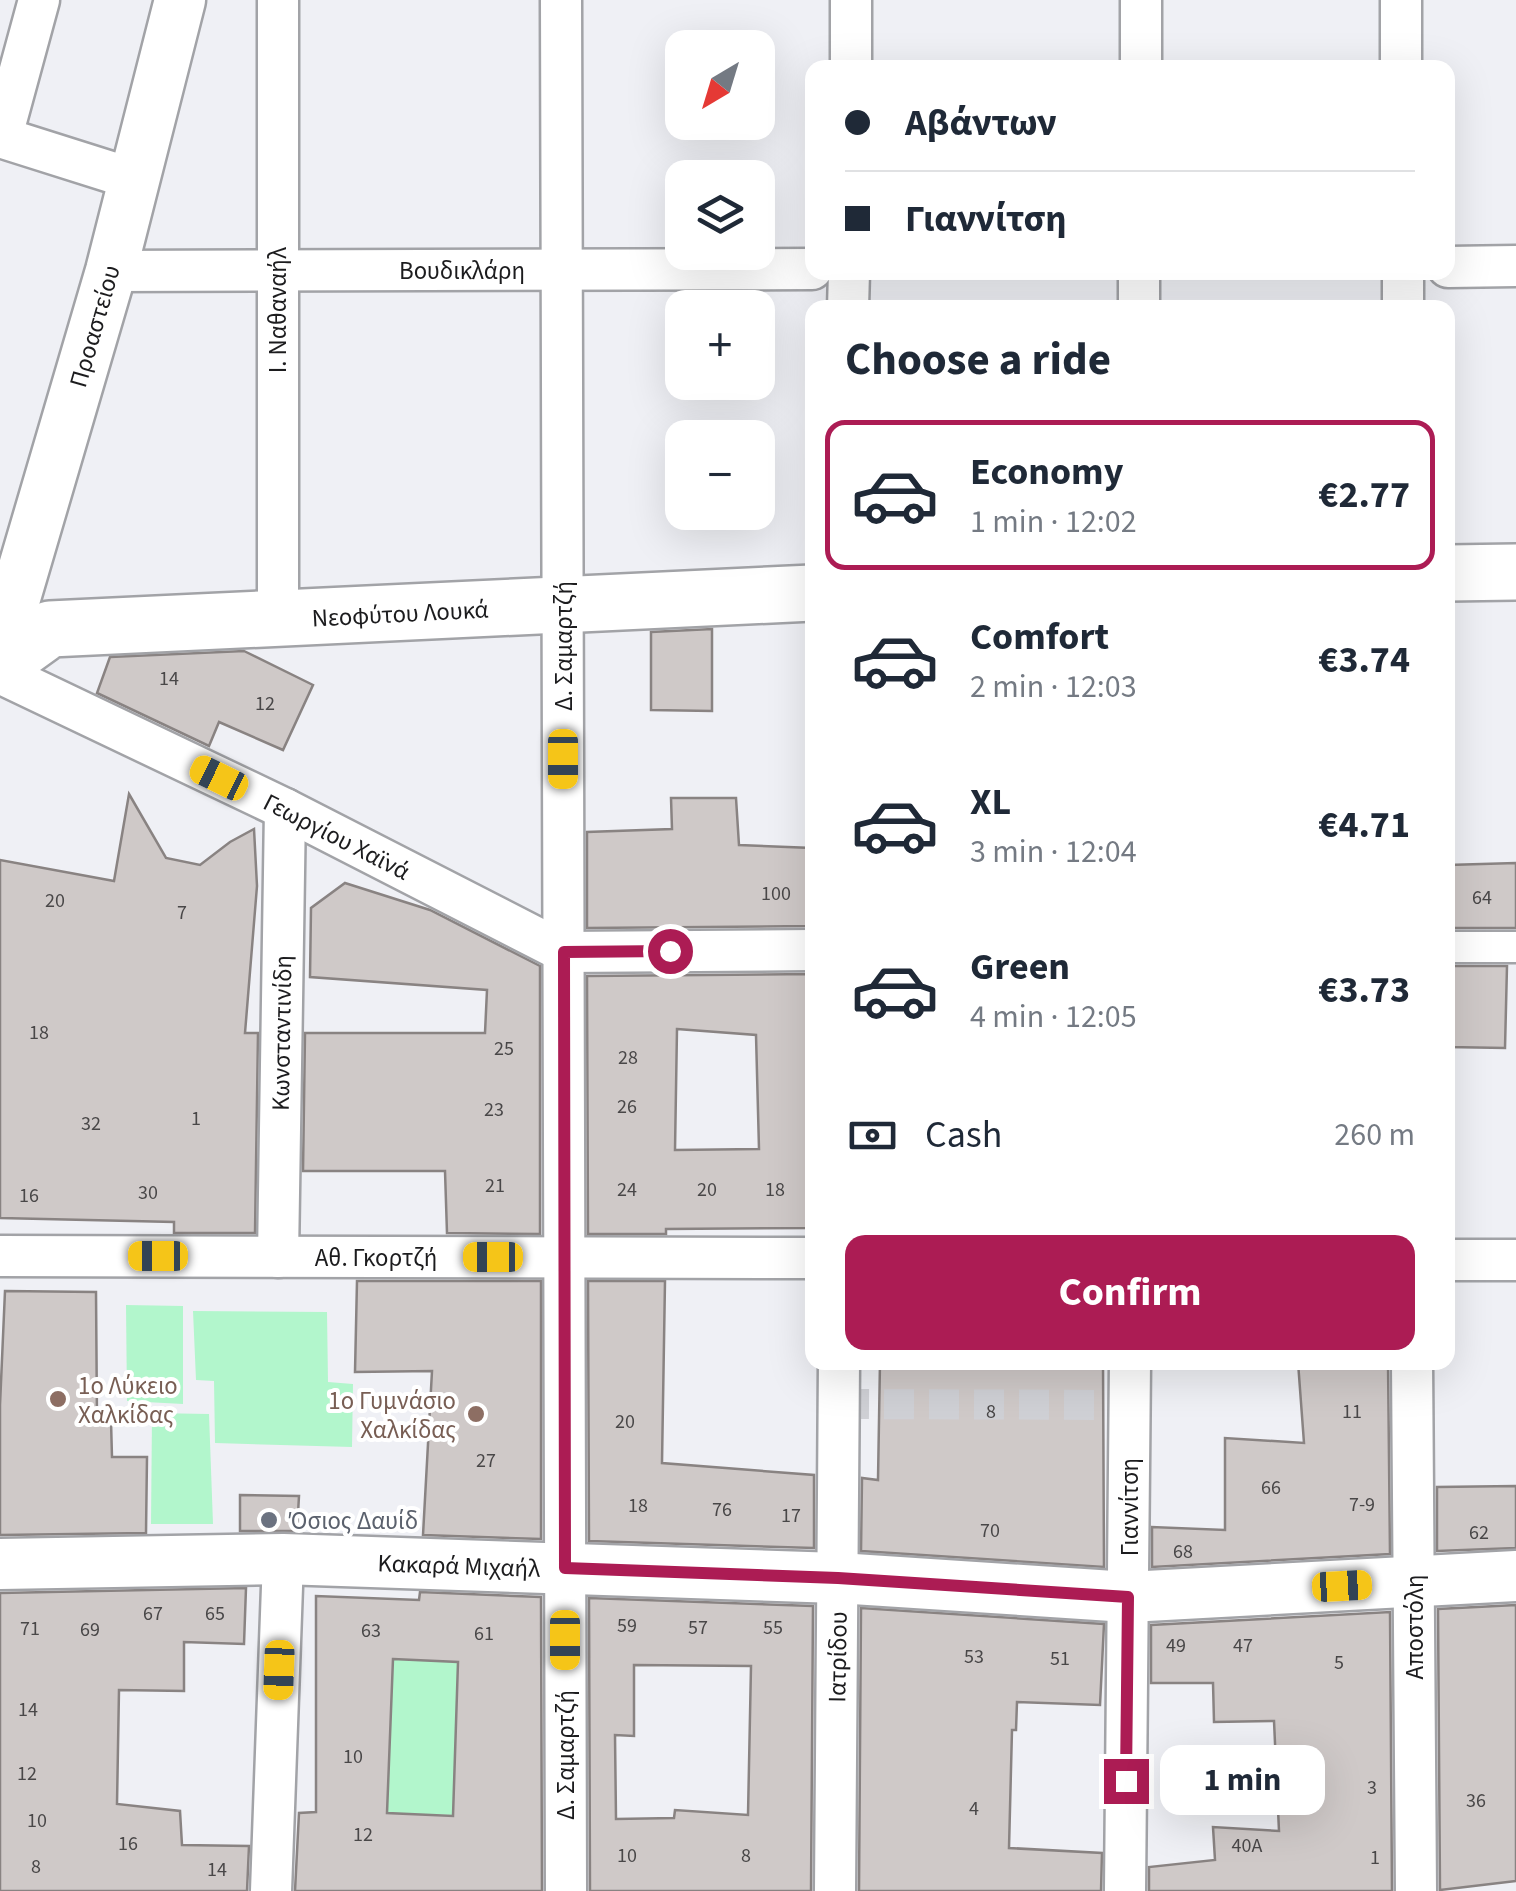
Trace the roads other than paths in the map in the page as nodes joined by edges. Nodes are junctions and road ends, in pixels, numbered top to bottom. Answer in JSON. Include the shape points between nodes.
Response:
{"nodes":[{"id":1,"x":39,"y":0,"type":"edge"},
{"id":2,"x":180,"y":0,"type":"edge"},
{"id":3,"x":278,"y":0,"type":"edge"},
{"id":4,"x":562,"y":0,"type":"edge"},
{"id":5,"x":851,"y":0,"type":"edge"},
{"id":6,"x":1142,"y":0,"type":"edge"},
{"id":7,"x":1401,"y":0,"type":"edge"},
{"id":8,"x":851,"y":60,"type":"edge"},
{"id":9,"x":1141,"y":60,"type":"edge"},
{"id":10,"x":1402,"y":60,"type":"edge"},
{"id":11,"x":1,"y":137,"type":"edge"},
{"id":12,"x":134,"y":179,"type":"junction"},
{"id":13,"x":1516,"y":266,"type":"edge"},
{"id":14,"x":1455,"y":267,"type":"edge"},
{"id":15,"x":805,"y":268,"type":"edge"},
{"id":16,"x":276,"y":270,"type":"junction"},
{"id":17,"x":562,"y":270,"type":"junction"},
{"id":18,"x":111,"y":271,"type":"junction"},
{"id":19,"x":1516,"y":572,"type":"edge"},
{"id":20,"x":1455,"y":573,"type":"edge"},
{"id":21,"x":805,"y":592,"type":"edge"},
{"id":22,"x":562,"y":604,"type":"junction"},
{"id":23,"x":278,"y":620,"type":"junction"},
{"id":24,"x":0,"y":649,"type":"edge"},
{"id":25,"x":0,"y":669,"type":"edge"},
{"id":26,"x":284,"y":809,"type":"junction"},
{"id":27,"x":1455,"y":947,"type":"edge"},
{"id":28,"x":1516,"y":947,"type":"edge"},
{"id":29,"x":805,"y":950,"type":"edge"},
{"id":30,"x":564,"y":952,"type":"junction"},
{"id":31,"x":0,"y":1256,"type":"edge"},
{"id":32,"x":278,"y":1257,"type":"junction"},
{"id":33,"x":564,"y":1258,"type":"junction"},
{"id":34,"x":805,"y":1258,"type":"edge"},
{"id":35,"x":1455,"y":1260,"type":"edge"},
{"id":36,"x":1516,"y":1260,"type":"edge"},
{"id":37,"x":840,"y":1370,"type":"edge"},
{"id":38,"x":1130,"y":1370,"type":"edge"},
{"id":39,"x":1412,"y":1370,"type":"edge"},
{"id":40,"x":283,"y":1559,"type":"junction"},
{"id":41,"x":0,"y":1564,"type":"edge"},
{"id":42,"x":565,"y":1568,"type":"junction"},
{"id":43,"x":1516,"y":1576,"type":"edge"},
{"id":44,"x":838,"y":1578,"type":"junction"},
{"id":45,"x":1414,"y":1583,"type":"junction"},
{"id":46,"x":1128,"y":1597,"type":"junction"},
{"id":47,"x":271,"y":1891,"type":"edge"},
{"id":48,"x":566,"y":1891,"type":"edge"},
{"id":49,"x":835,"y":1891,"type":"edge"},
{"id":50,"x":1126,"y":1891,"type":"edge"},
{"id":51,"x":1416,"y":1891,"type":"edge"}],
"edges":[{"from":1,"to":11,"type":"street"},
{"from":2,"to":12,"type":"street","name":"Προαστείου"},
{"from":3,"to":16,"type":"street","name":"Ι. Ναθαναήλ"},
{"from":4,"to":17,"type":"street","name":"Δ. Σαμαρτζή"},
{"from":5,"to":8,"type":"street"},
{"from":6,"to":9,"type":"street"},
{"from":7,"to":10,"type":"street"},
{"from":11,"to":12,"type":"street"},
{"from":12,"to":18,"type":"street","name":"Προαστείου"},
{"from":13,"to":14,"type":"street"},
{"from":15,"to":17,"type":"street","name":"Βουδικλάρη"},
{"from":16,"to":17,"type":"street","name":"Βουδικλάρη"},
{"from":16,"to":18,"type":"street","name":"Βουδικλάρη"},
{"from":16,"to":23,"type":"street","name":"Ι. Ναθαναήλ"},
{"from":17,"to":22,"type":"street","name":"Δ. Σαμαρτζή"},
{"from":18,"to":24,"type":"street","name":"Προαστείου"},
{"from":19,"to":20,"type":"main road"},
{"from":21,"to":22,"type":"main road","name":"Νεοφύτου Λουκά"},
{"from":22,"to":23,"type":"main road","name":"Νεοφύτου Λουκά"},
{"from":22,"to":30,"type":"street","name":"Δ. Σαμαρτζή"},
{"from":23,"to":25,"type":"main road","name":"Νεοφύτου Λουκά","via":[[50,629]]},
{"from":25,"to":26,"type":"street","name":"Γεωργίου Χαϊνά"},
{"from":26,"to":30,"type":"street","name":"Γεωργίου Χαϊνά"},
{"from":26,"to":32,"type":"street","name":"Κωνσταντινίδη"},
{"from":27,"to":28,"type":"street"},
{"from":29,"to":30,"type":"street"},
{"from":30,"to":33,"type":"street","name":"Δ. Σαμαρτζή"},
{"from":31,"to":32,"type":"street","name":"Αθ. Γκορτζή"},
{"from":32,"to":33,"type":"street","name":"Αθ. Γκορτζή"},
{"from":33,"to":34,"type":"street","name":"Αθ. Γκορτζή"},
{"from":33,"to":42,"type":"street","name":"Δ. Σαμαρτζή"},
{"from":35,"to":36,"type":"street"},
{"from":37,"to":44,"type":"street","name":"Ιατρίδου"},
{"from":38,"to":46,"type":"street","name":"Γιαννίτση"},
{"from":39,"to":45,"type":"street","name":"Αποστόλη"},
{"from":40,"to":41,"type":"street","name":"Κακαρά Μιχαήλ"},
{"from":40,"to":42,"type":"street","name":"Κακαρά Μιχαήλ"},
{"from":40,"to":47,"type":"street"},
{"from":42,"to":44,"type":"street","name":"Κακαρά Μιχαήλ"},
{"from":42,"to":48,"type":"street","name":"Δ. Σαμαρτζή"},
{"from":43,"to":45,"type":"street","name":"Κακαρά Μιχαήλ"},
{"from":44,"to":46,"type":"street","name":"Κακαρά Μιχαήλ"},
{"from":44,"to":49,"type":"street","name":"Ιατρίδου"},
{"from":45,"to":46,"type":"street","name":"Κακαρά Μιχαήλ"},
{"from":45,"to":51,"type":"street","name":"Αποστόλη"},
{"from":46,"to":50,"type":"street","name":"Γιαννίτση"}]}
